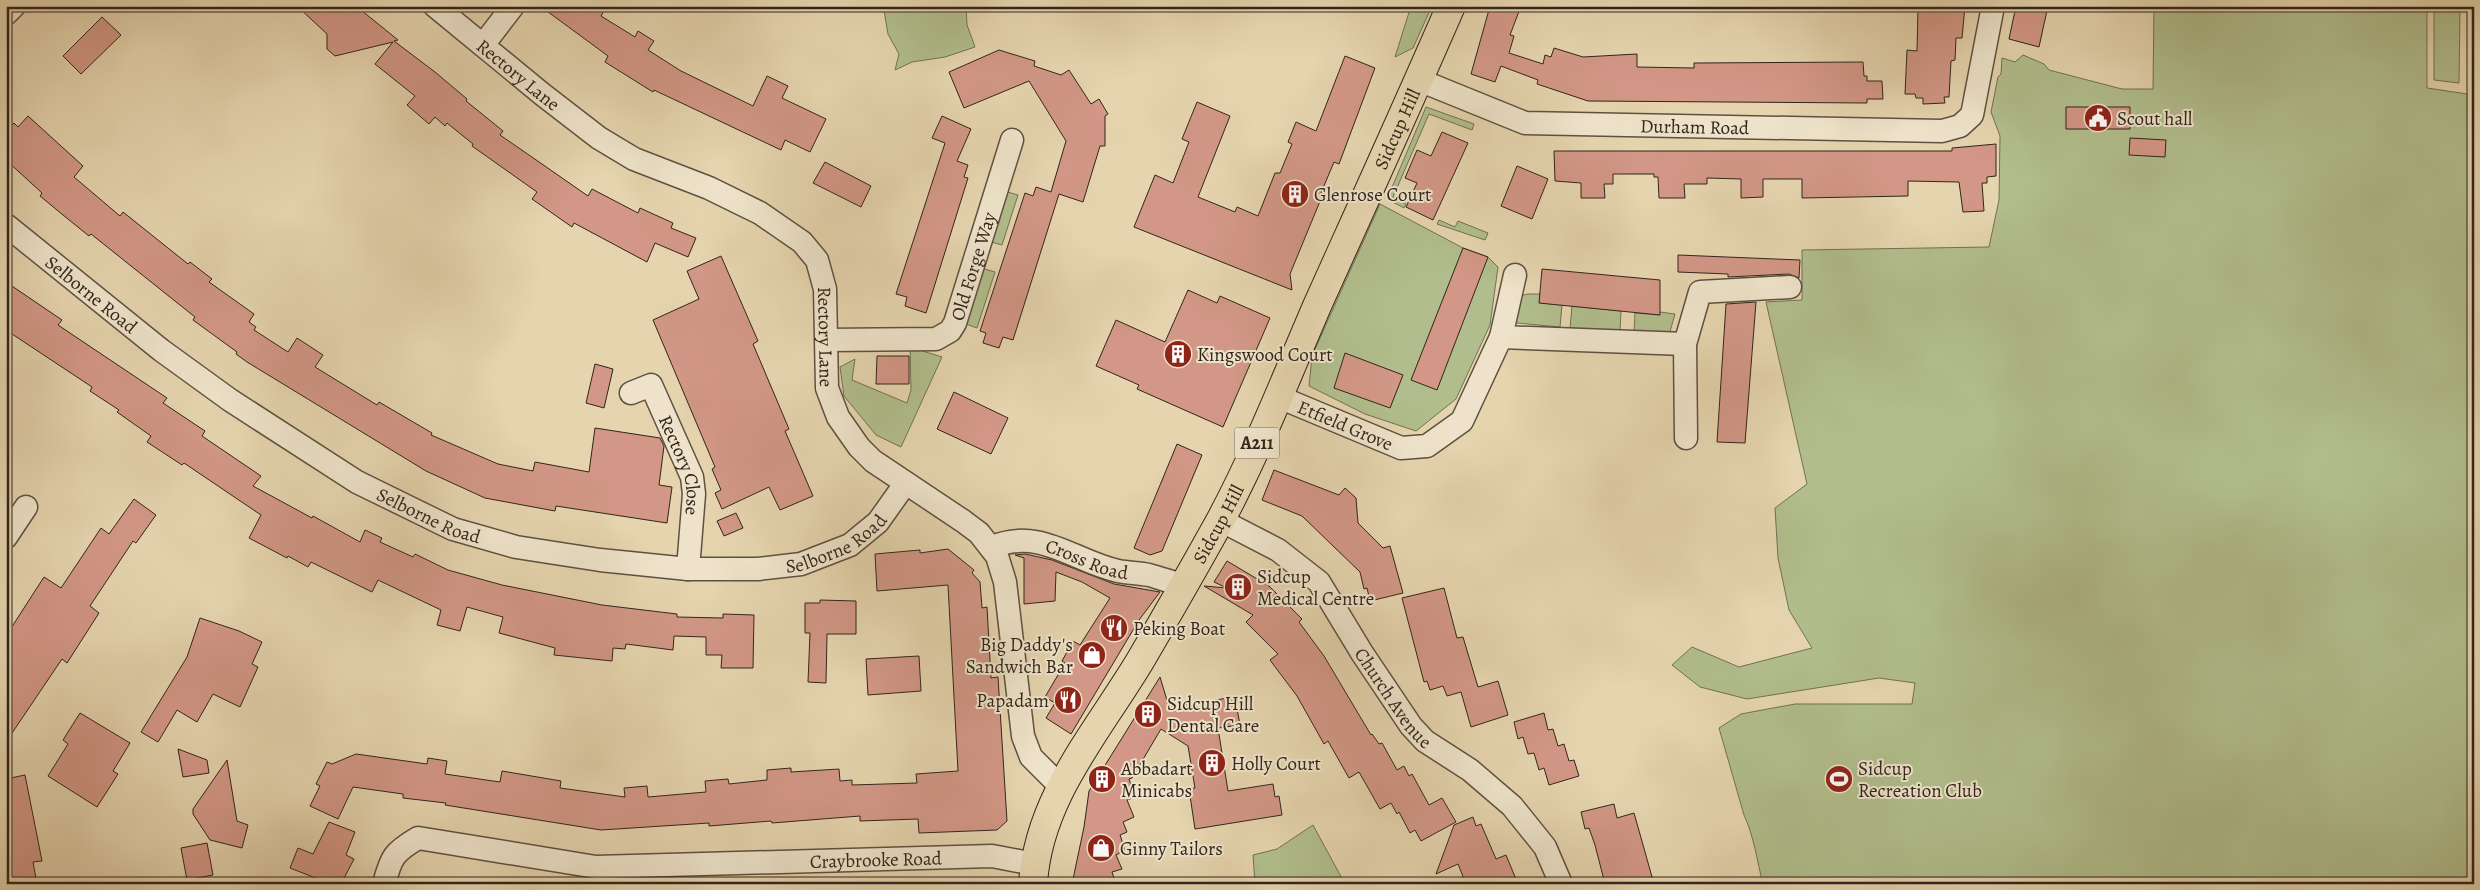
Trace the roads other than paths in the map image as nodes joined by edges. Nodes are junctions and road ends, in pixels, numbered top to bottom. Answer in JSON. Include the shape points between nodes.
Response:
{"nodes":[{"id":1,"x":14,"y":6,"type":"edge"},
{"id":2,"x":435,"y":6,"type":"edge"},
{"id":3,"x":513,"y":6,"type":"edge"},
{"id":4,"x":1451,"y":6,"type":"edge"},
{"id":5,"x":1993,"y":6,"type":"edge"},
{"id":6,"x":6,"y":14,"type":"edge"},
{"id":7,"x":483,"y":45,"type":"junction"},
{"id":8,"x":1419,"y":80,"type":"junction"},
{"id":9,"x":1012,"y":140,"type":"dead end"},
{"id":10,"x":6,"y":225,"type":"edge"},
{"id":11,"x":1515,"y":276,"type":"dead end"},
{"id":12,"x":1790,"y":287,"type":"dead end"},
{"id":13,"x":1502,"y":337,"type":"junction"},
{"id":14,"x":827,"y":340,"type":"junction"},
{"id":15,"x":1685,"y":344,"type":"junction"},
{"id":16,"x":632,"y":393,"type":"dead end"},
{"id":17,"x":1279,"y":397,"type":"junction"},
{"id":18,"x":1686,"y":438,"type":"dead end"},
{"id":19,"x":905,"y":484,"type":"junction"},
{"id":20,"x":26,"y":507,"type":"dead end"},
{"id":21,"x":1220,"y":520,"type":"junction"},
{"id":22,"x":6,"y":537,"type":"edge"},
{"id":23,"x":992,"y":547,"type":"junction"},
{"id":24,"x":688,"y":569,"type":"junction"},
{"id":25,"x":1182,"y":585,"type":"junction"},
{"id":26,"x":1060,"y":786,"type":"junction"},
{"id":27,"x":1034,"y":874,"type":"edge"},
{"id":28,"x":384,"y":884,"type":"edge"},
{"id":29,"x":1561,"y":884,"type":"edge"}],
"edges":[{"from":1,"to":6,"type":"street"},
{"from":2,"to":7,"type":"street","name":"Rectory Lane"},
{"from":3,"to":7,"type":"street"},
{"from":4,"to":8,"type":"main road","name":"Sidcup Hill","number":"A211"},
{"from":5,"to":8,"type":"street","name":"Durham Road","via":[[1972,115],[1960,126],[1937,132],[1525,123]]},
{"from":7,"to":14,"type":"street","name":"Rectory Lane","via":[[612,146],[634,159],[709,188],[760,213],[802,242],[817,260],[823,275]]},
{"from":8,"to":17,"type":"main road","name":"Sidcup Hill","number":"A211"},
{"from":9,"to":14,"type":"street","name":"Old Forge Way","via":[[955,324],[950,331],[936,339]]},
{"from":10,"to":24,"type":"street","name":"Selborne Road","via":[[167,355],[357,482],[453,529],[498,542],[600,560]]},
{"from":11,"to":13,"type":"street","name":"Etfield Grove"},
{"from":12,"to":15,"type":"street","via":[[1700,292]]},
{"from":13,"to":15,"type":"street"},
{"from":13,"to":17,"type":"street","name":"Etfield Grove","via":[[1462,421],[1428,446],[1402,448]]},
{"from":14,"to":19,"type":"street","name":"Rectory Lane","via":[[827,388],[838,417],[859,447]]},
{"from":15,"to":18,"type":"street"},
{"from":16,"to":24,"type":"street","name":"Rectory Close","via":[[651,385],[692,477],[694,494]]},
{"from":17,"to":21,"type":"main road","name":"Sidcup Hill","number":"A211"},
{"from":19,"to":23,"type":"street","name":"Rectory Lane","via":[[963,521]]},
{"from":19,"to":24,"type":"street","name":"Selborne Road","via":[[878,522],[850,545],[801,564],[758,569]]},
{"from":20,"to":22,"type":"street"},
{"from":21,"to":25,"type":"main road","name":"Sidcup Hill","number":"A211"},
{"from":21,"to":29,"type":"street","name":"Church Avenue","via":[[1278,550],[1319,582],[1411,726],[1512,806],[1545,846]]},
{"from":23,"to":25,"type":"street","name":"Cross Road","via":[[1006,542],[1035,541],[1119,572],[1148,575]]},
{"from":23,"to":26,"type":"street","name":"Rectory Lane","via":[[1005,582],[1023,736],[1031,757]]},
{"from":25,"to":26,"type":"main road","name":"Sidcup Hill","number":"A211","via":[[1140,661]]},
{"from":26,"to":27,"type":"main road","name":"Sidcup Hill","number":"A211","via":[[1050,810]]},
{"from":27,"to":28,"type":"street","name":"Craybrooke Road","via":[[992,856],[596,867],[418,838],[397,851]]}]}
